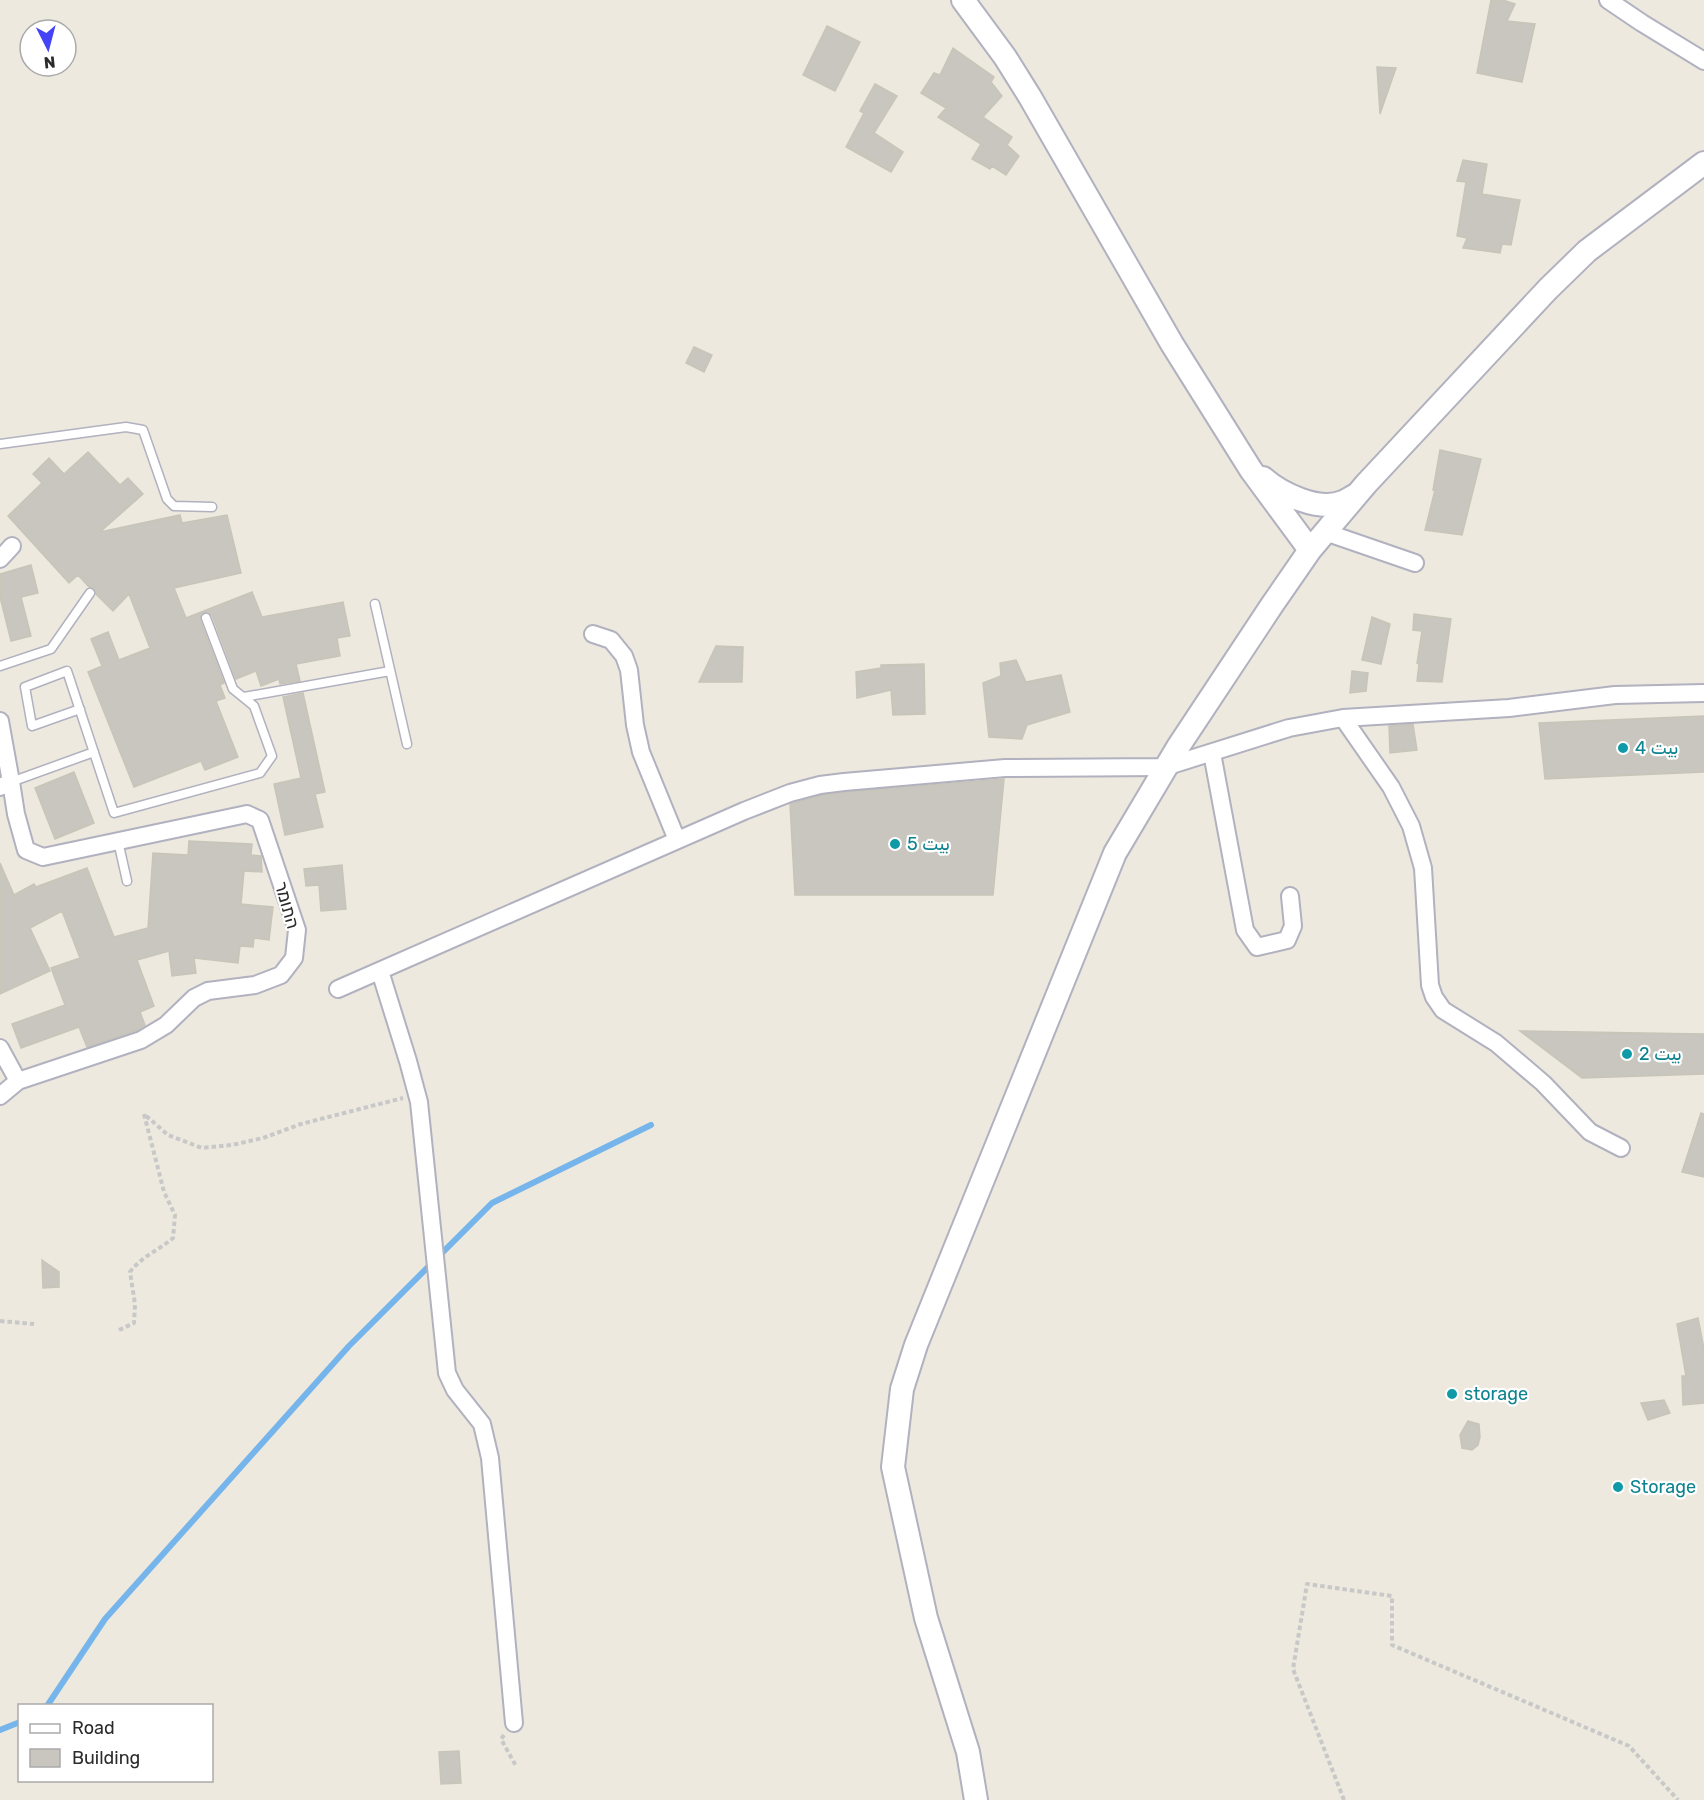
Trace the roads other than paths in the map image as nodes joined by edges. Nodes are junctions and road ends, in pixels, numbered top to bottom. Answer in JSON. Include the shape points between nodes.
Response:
{"nodes":[{"id":1,"x":963,"y":0,"type":"edge"},
{"id":2,"x":1608,"y":0,"type":"edge"},
{"id":3,"x":1704,"y":61,"type":"edge"},
{"id":4,"x":1704,"y":162,"type":"edge"},
{"id":5,"x":0,"y":444,"type":"edge"},
{"id":6,"x":1249,"y":465,"type":"junction"},
{"id":7,"x":1359,"y":492,"type":"junction"},
{"id":8,"x":212,"y":507,"type":"dead end"},
{"id":9,"x":1325,"y":532,"type":"junction"},
{"id":10,"x":12,"y":546,"type":"dead end"},
{"id":11,"x":1310,"y":550,"type":"junction"},
{"id":12,"x":0,"y":559,"type":"edge"},
{"id":13,"x":1415,"y":563,"type":"dead end"},
{"id":14,"x":90,"y":593,"type":"dead end"},
{"id":15,"x":375,"y":604,"type":"dead end"},
{"id":16,"x":206,"y":618,"type":"dead end"},
{"id":17,"x":593,"y":634,"type":"dead end"},
{"id":18,"x":0,"y":666,"type":"edge"},
{"id":19,"x":390,"y":671,"type":"junction"},
{"id":20,"x":1704,"y":693,"type":"edge"},
{"id":21,"x":243,"y":697,"type":"junction"},
{"id":22,"x":80,"y":709,"type":"junction"},
{"id":23,"x":1343,"y":718,"type":"junction"},
{"id":24,"x":0,"y":721,"type":"edge"},
{"id":25,"x":406,"y":744,"type":"dead end"},
{"id":26,"x":94,"y":752,"type":"junction"},
{"id":27,"x":1212,"y":753,"type":"junction"},
{"id":28,"x":1165,"y":767,"type":"junction"},
{"id":29,"x":6,"y":784,"type":"edge"},
{"id":30,"x":677,"y":840,"type":"junction"},
{"id":31,"x":118,"y":842,"type":"junction"},
{"id":32,"x":127,"y":881,"type":"dead end"},
{"id":33,"x":1290,"y":896,"type":"dead end"},
{"id":34,"x":380,"y":971,"type":"junction"},
{"id":35,"x":338,"y":989,"type":"dead end"},
{"id":36,"x":0,"y":1048,"type":"edge"},
{"id":37,"x":18,"y":1081,"type":"junction"},
{"id":38,"x":0,"y":1096,"type":"edge"},
{"id":39,"x":1621,"y":1148,"type":"dead end"},
{"id":40,"x":514,"y":1723,"type":"road end"},
{"id":41,"x":976,"y":1800,"type":"edge"}],
"edges":[{"from":1,"to":6,"type":"street","via":[[1030,97],[1167,334]]},
{"from":2,"to":3,"type":"street"},
{"from":4,"to":7,"type":"street","via":[[1579,259]]},
{"from":5,"to":8,"type":"lane","via":[[126,427],[143,430],[167,499],[174,506]]},
{"from":6,"to":7,"type":"street","via":[[1271,486],[1321,505],[1342,503]]},
{"from":6,"to":11,"type":"street"},
{"from":7,"to":9,"type":"street"},
{"from":9,"to":11,"type":"street"},
{"from":9,"to":13,"type":"street"},
{"from":10,"to":12,"type":"street"},
{"from":11,"to":28,"type":"street"},
{"from":14,"to":18,"type":"lane","via":[[51,649]]},
{"from":15,"to":19,"type":"lane"},
{"from":16,"to":21,"type":"lane","via":[[234,689]]},
{"from":17,"to":30,"type":"street","via":[[611,640],[624,656],[641,752]]},
{"from":19,"to":21,"type":"lane"},
{"from":19,"to":25,"type":"lane"},
{"from":20,"to":23,"type":"street","via":[[1615,696],[1509,708]]},
{"from":21,"to":26,"type":"lane","via":[[254,706],[272,756],[260,773],[114,813]]},
{"from":22,"to":22,"type":"lane","via":[[67,671],[25,687],[32,726]]},
{"from":22,"to":26,"type":"lane"},
{"from":23,"to":27,"type":"street","via":[[1289,728]]},
{"from":23,"to":39,"type":"street","via":[[1391,787],[1411,826],[1423,868],[1434,997],[1443,1010],[1496,1043],[1543,1083],[1590,1132]]},
{"from":24,"to":29,"type":"street"},
{"from":26,"to":29,"type":"lane"},
{"from":27,"to":28,"type":"street"},
{"from":27,"to":33,"type":"street","via":[[1245,930],[1257,947],[1287,940],[1293,926]]},
{"from":28,"to":30,"type":"street","via":[[1005,768],[820,785],[790,793]]},
{"from":28,"to":41,"type":"street","via":[[1115,853],[1094,902],[920,1334],[902,1389],[893,1467],[926,1618],[968,1752]]},
{"from":29,"to":31,"type":"street","name":"התומר","via":[[26,850],[43,857]]},
{"from":30,"to":34,"type":"street"},
{"from":31,"to":32,"type":"lane"},
{"from":31,"to":37,"type":"street","name":"התומר","via":[[247,814],[260,820],[297,930],[294,958],[281,975],[255,985],[208,991],[194,998],[166,1025],[141,1040]]},
{"from":34,"to":35,"type":"street"},
{"from":34,"to":40,"type":"street","via":[[417,1094],[447,1373],[455,1390],[482,1424],[490,1458]]},
{"from":36,"to":37,"type":"street"},
{"from":37,"to":38,"type":"street"}]}
